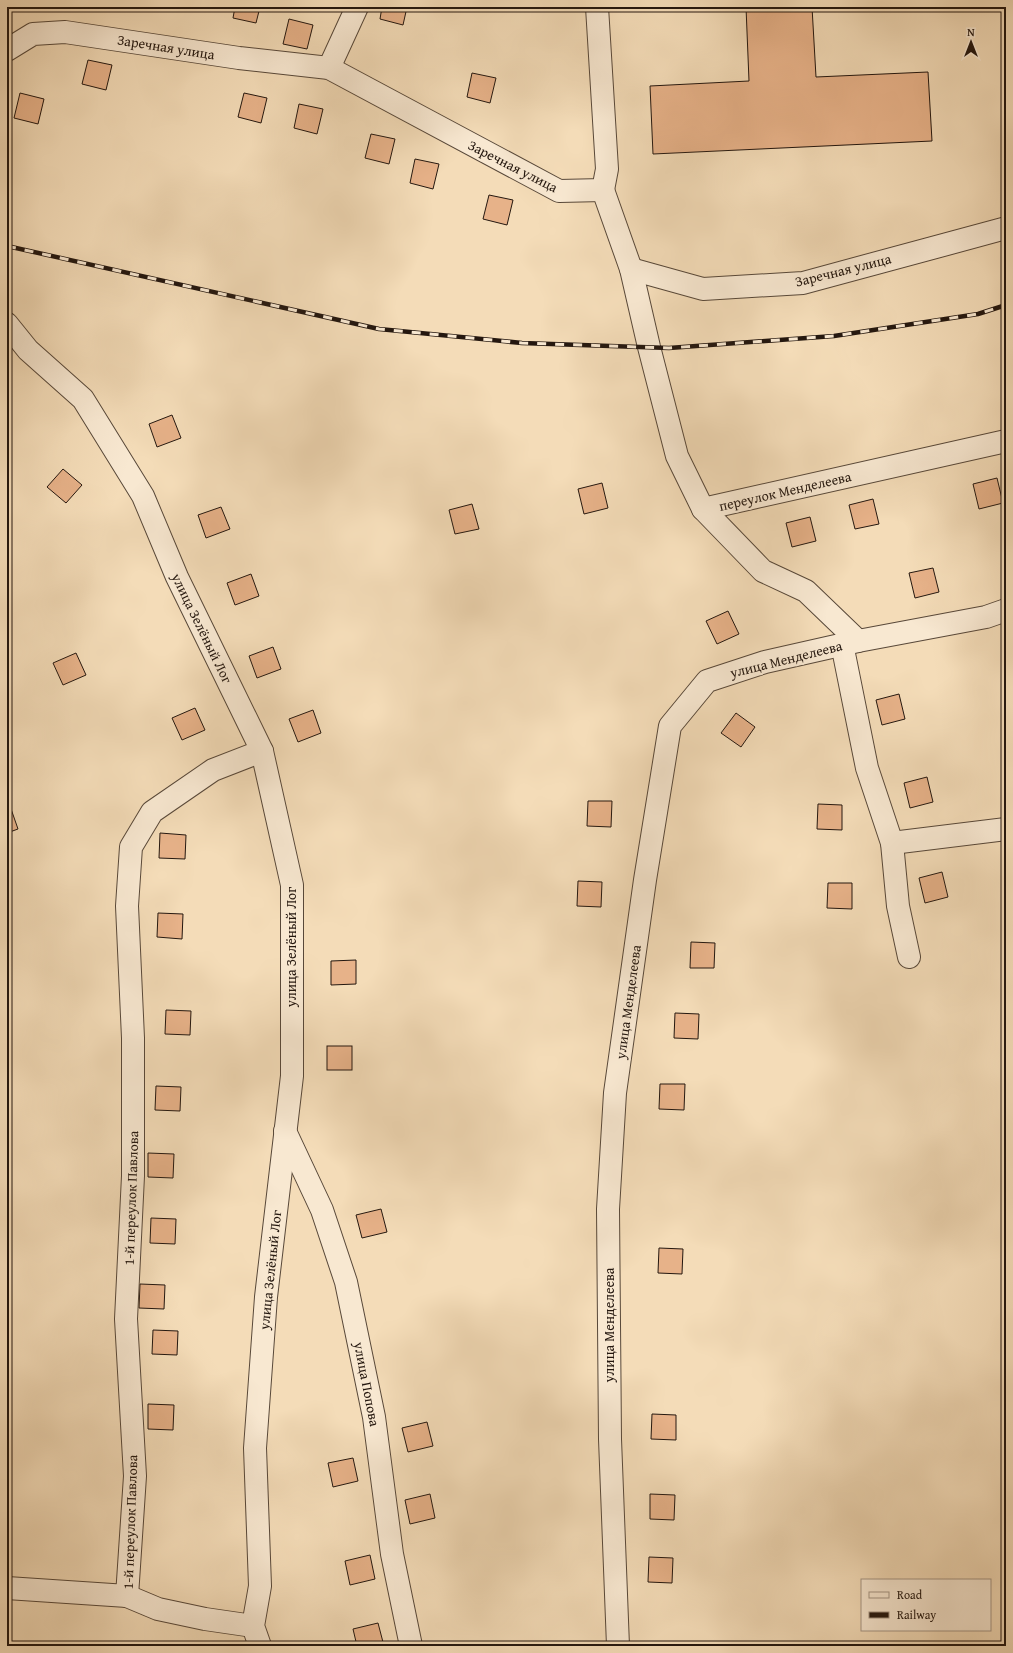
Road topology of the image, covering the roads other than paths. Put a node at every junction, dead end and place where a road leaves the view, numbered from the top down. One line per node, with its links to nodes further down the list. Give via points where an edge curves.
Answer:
1 (357, 7): 4 (street)
2 (597, 7): 5 (street, via 606,169)
3 (7, 50): 4 (street, Заречная улица, via 33,34 65,32 239,58)
4 (329, 68): 5 (street, Заречная улица, via 559,191)
5 (603, 190): 7 (street, переулок Менделеева)
6 (1006, 228): 7 (street, Заречная улица, via 803,283 703,289)
7 (631, 269): 10 (street, переулок Менделеева, via 677,456)
8 (7, 324): 13 (street, улица Зелёный Лог, via 28,350 83,399 143,496 177,577)
9 (1006, 441): 10 (street, переулок Менделеева)
10 (703, 509): 12 (street, via 763,571 806,591)
11 (1006, 610): 12 (street, улица Менделеева, via 986,617)
12 (850, 643): 15 (street, via 867,768); 22 (street, улица Менделеева, via 765,662 706,681 670,726 615,1093 609,1193 610,1439)
13 (262, 751): 17 (street, улица Зелёный Лог, via 292,885 292,1076); 19 (street, 1-й переулок Павлова, via 213,770 152,812 131,847 128,906 133,1038 133,1176 126,1318 135,1476)
14 (1006, 829): 15 (street)
15 (892, 843): 16 (street, via 898,906)
16 (909, 957)
17 (285, 1131): 20 (street, улица Зелёный Лог, via 266,1297 256,1440 260,1586); 21 (street, улица Попова, via 322,1210 346,1282 374,1417 392,1554)
18 (7, 1588): 19 (street, 1-й переулок Павлова)
19 (128, 1596): 20 (street, via 158,1609 205,1619)
20 (257, 1636)
21 (411, 1646)
22 (618, 1646)

